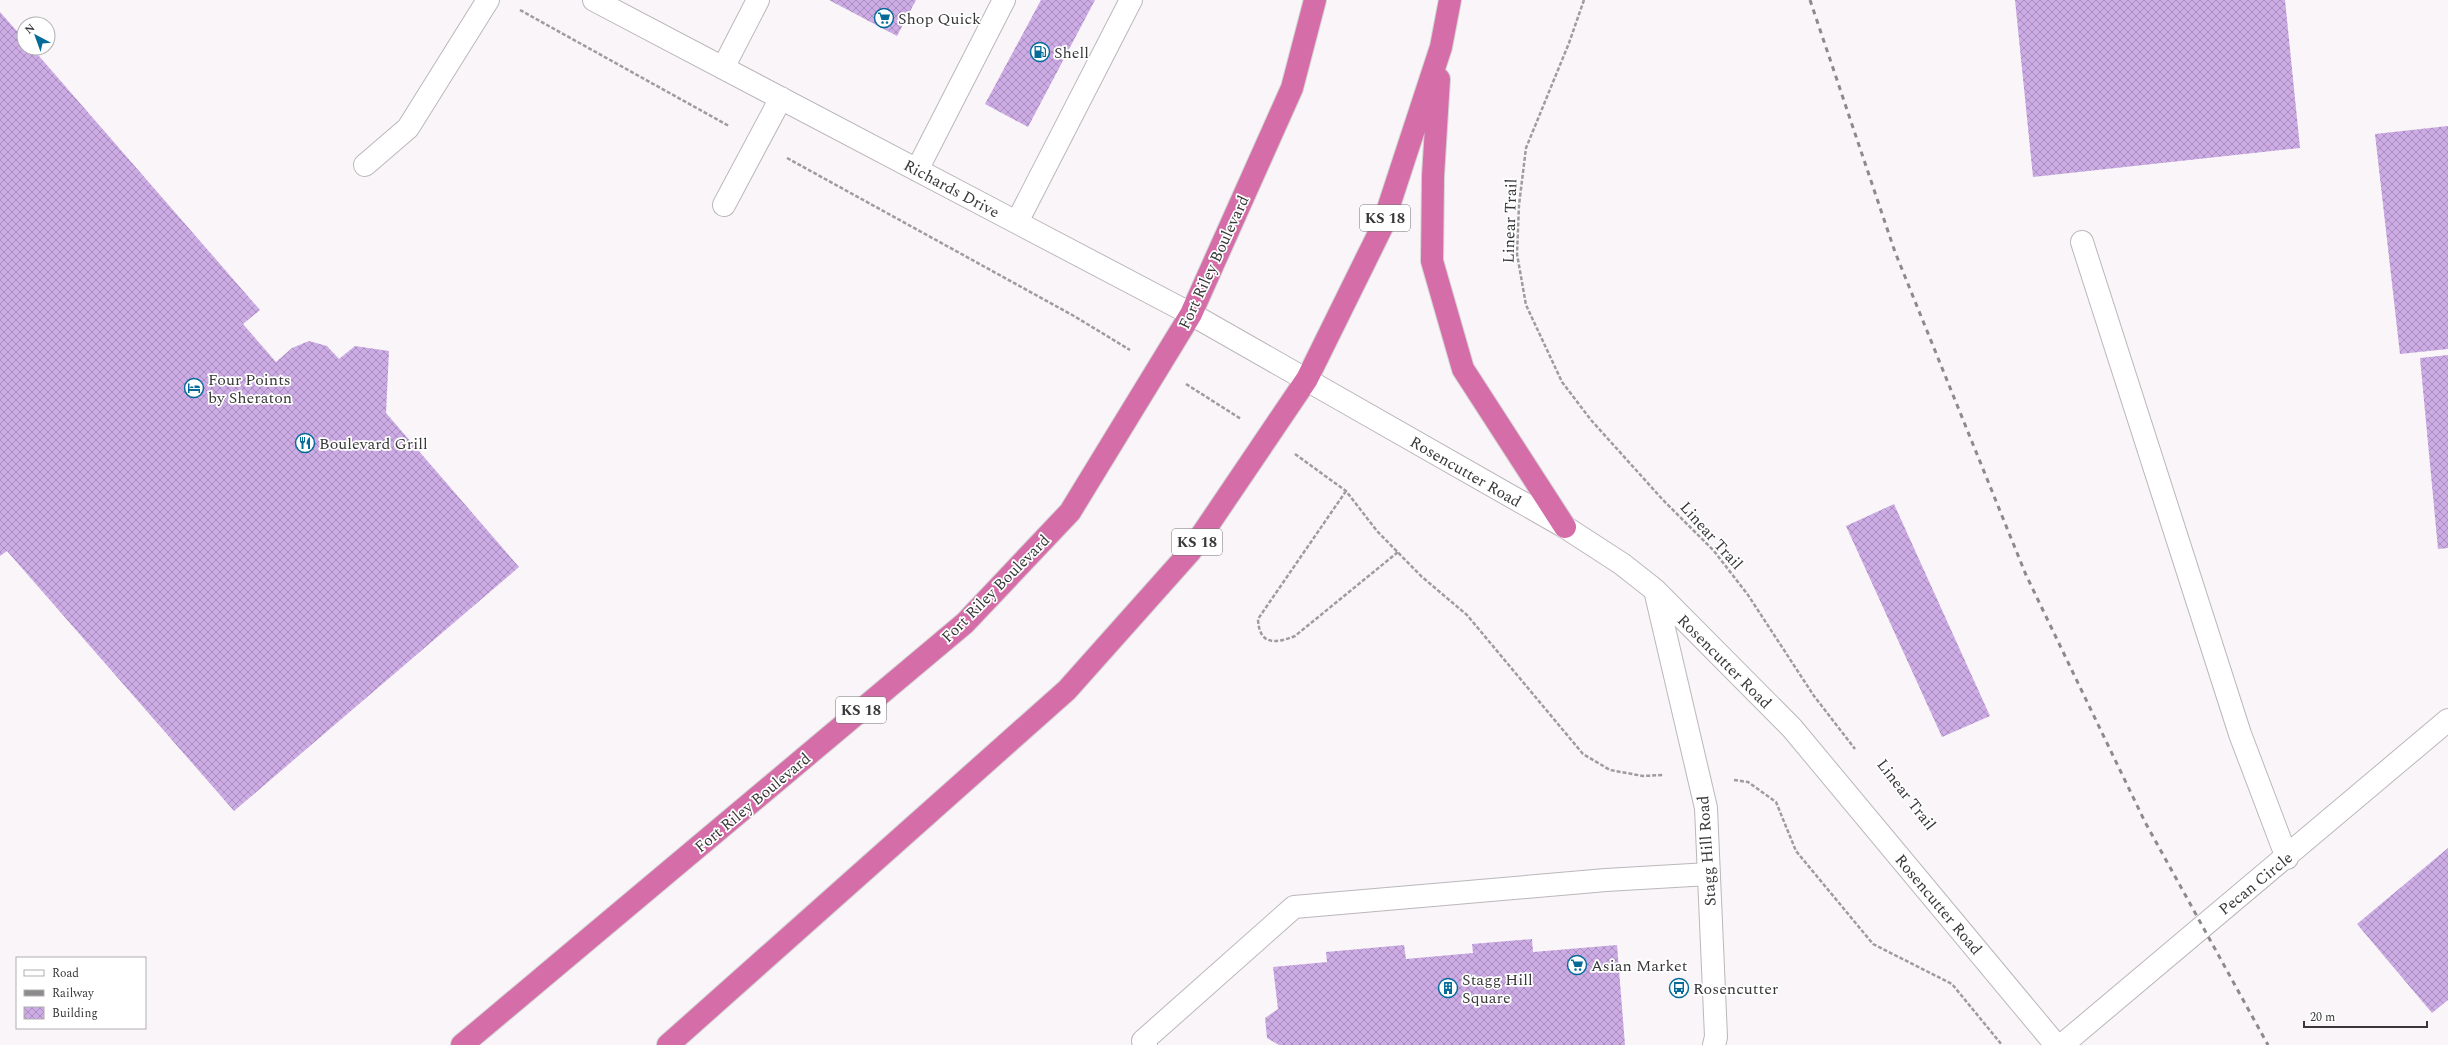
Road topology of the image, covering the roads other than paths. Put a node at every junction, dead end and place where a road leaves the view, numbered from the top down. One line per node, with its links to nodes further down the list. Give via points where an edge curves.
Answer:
1 (488, 0): 11 (street, via 408,128)
2 (758, 0): 9 (street)
3 (1004, 0): 12 (street)
4 (1131, 0): 14 (street)
5 (1315, 0): 16 (highway, Fort Riley Boulevard / KS 18, via 1292,88)
6 (1450, 0): 8 (highway, KS 18)
7 (604, 2): 9 (street, Richards Drive)
8 (1442, 47): 17 (highway, KS 18, via 1382,227); 18 (highway, via 1433,176 1432,261 1463,369)
9 (723, 68): 10 (street, Richards Drive)
10 (781, 98): 12 (street, Richards Drive); 13 (street)
11 (365, 165)
12 (917, 170): 14 (street, Richards Drive)
13 (724, 205)
14 (1017, 222): 16 (street, Richards Drive)
15 (2082, 242): 21 (street, via 2240,734)
16 (1191, 314): 17 (street, Richards Drive); 23 (highway, Fort Riley Boulevard / KS 18, via 1070,512 965,623)
17 (1307, 379): 18 (street, Rosencutter Road); 24 (highway, KS 18, via 1190,552 1067,690)
18 (1564, 527): 19 (street, Rosencutter Road, via 1622,564)
19 (1655, 590): 22 (street, Stagg Hill Road, via 1706,808); 27 (street, Rosencutter Road, via 1792,728)
20 (2448, 720): 21 (street, Pecan Circle)
21 (2287, 858): 28 (street, Pecan Circle)
22 (1709, 874): 25 (street, via 1606,880 1294,907 1143,1041); 26 (street, Stagg Hill Road, via 1716,1037)
23 (462, 1045)
24 (668, 1045)
25 (1146, 1045)
26 (1714, 1045)
27 (2056, 1045)
28 (2062, 1045)

